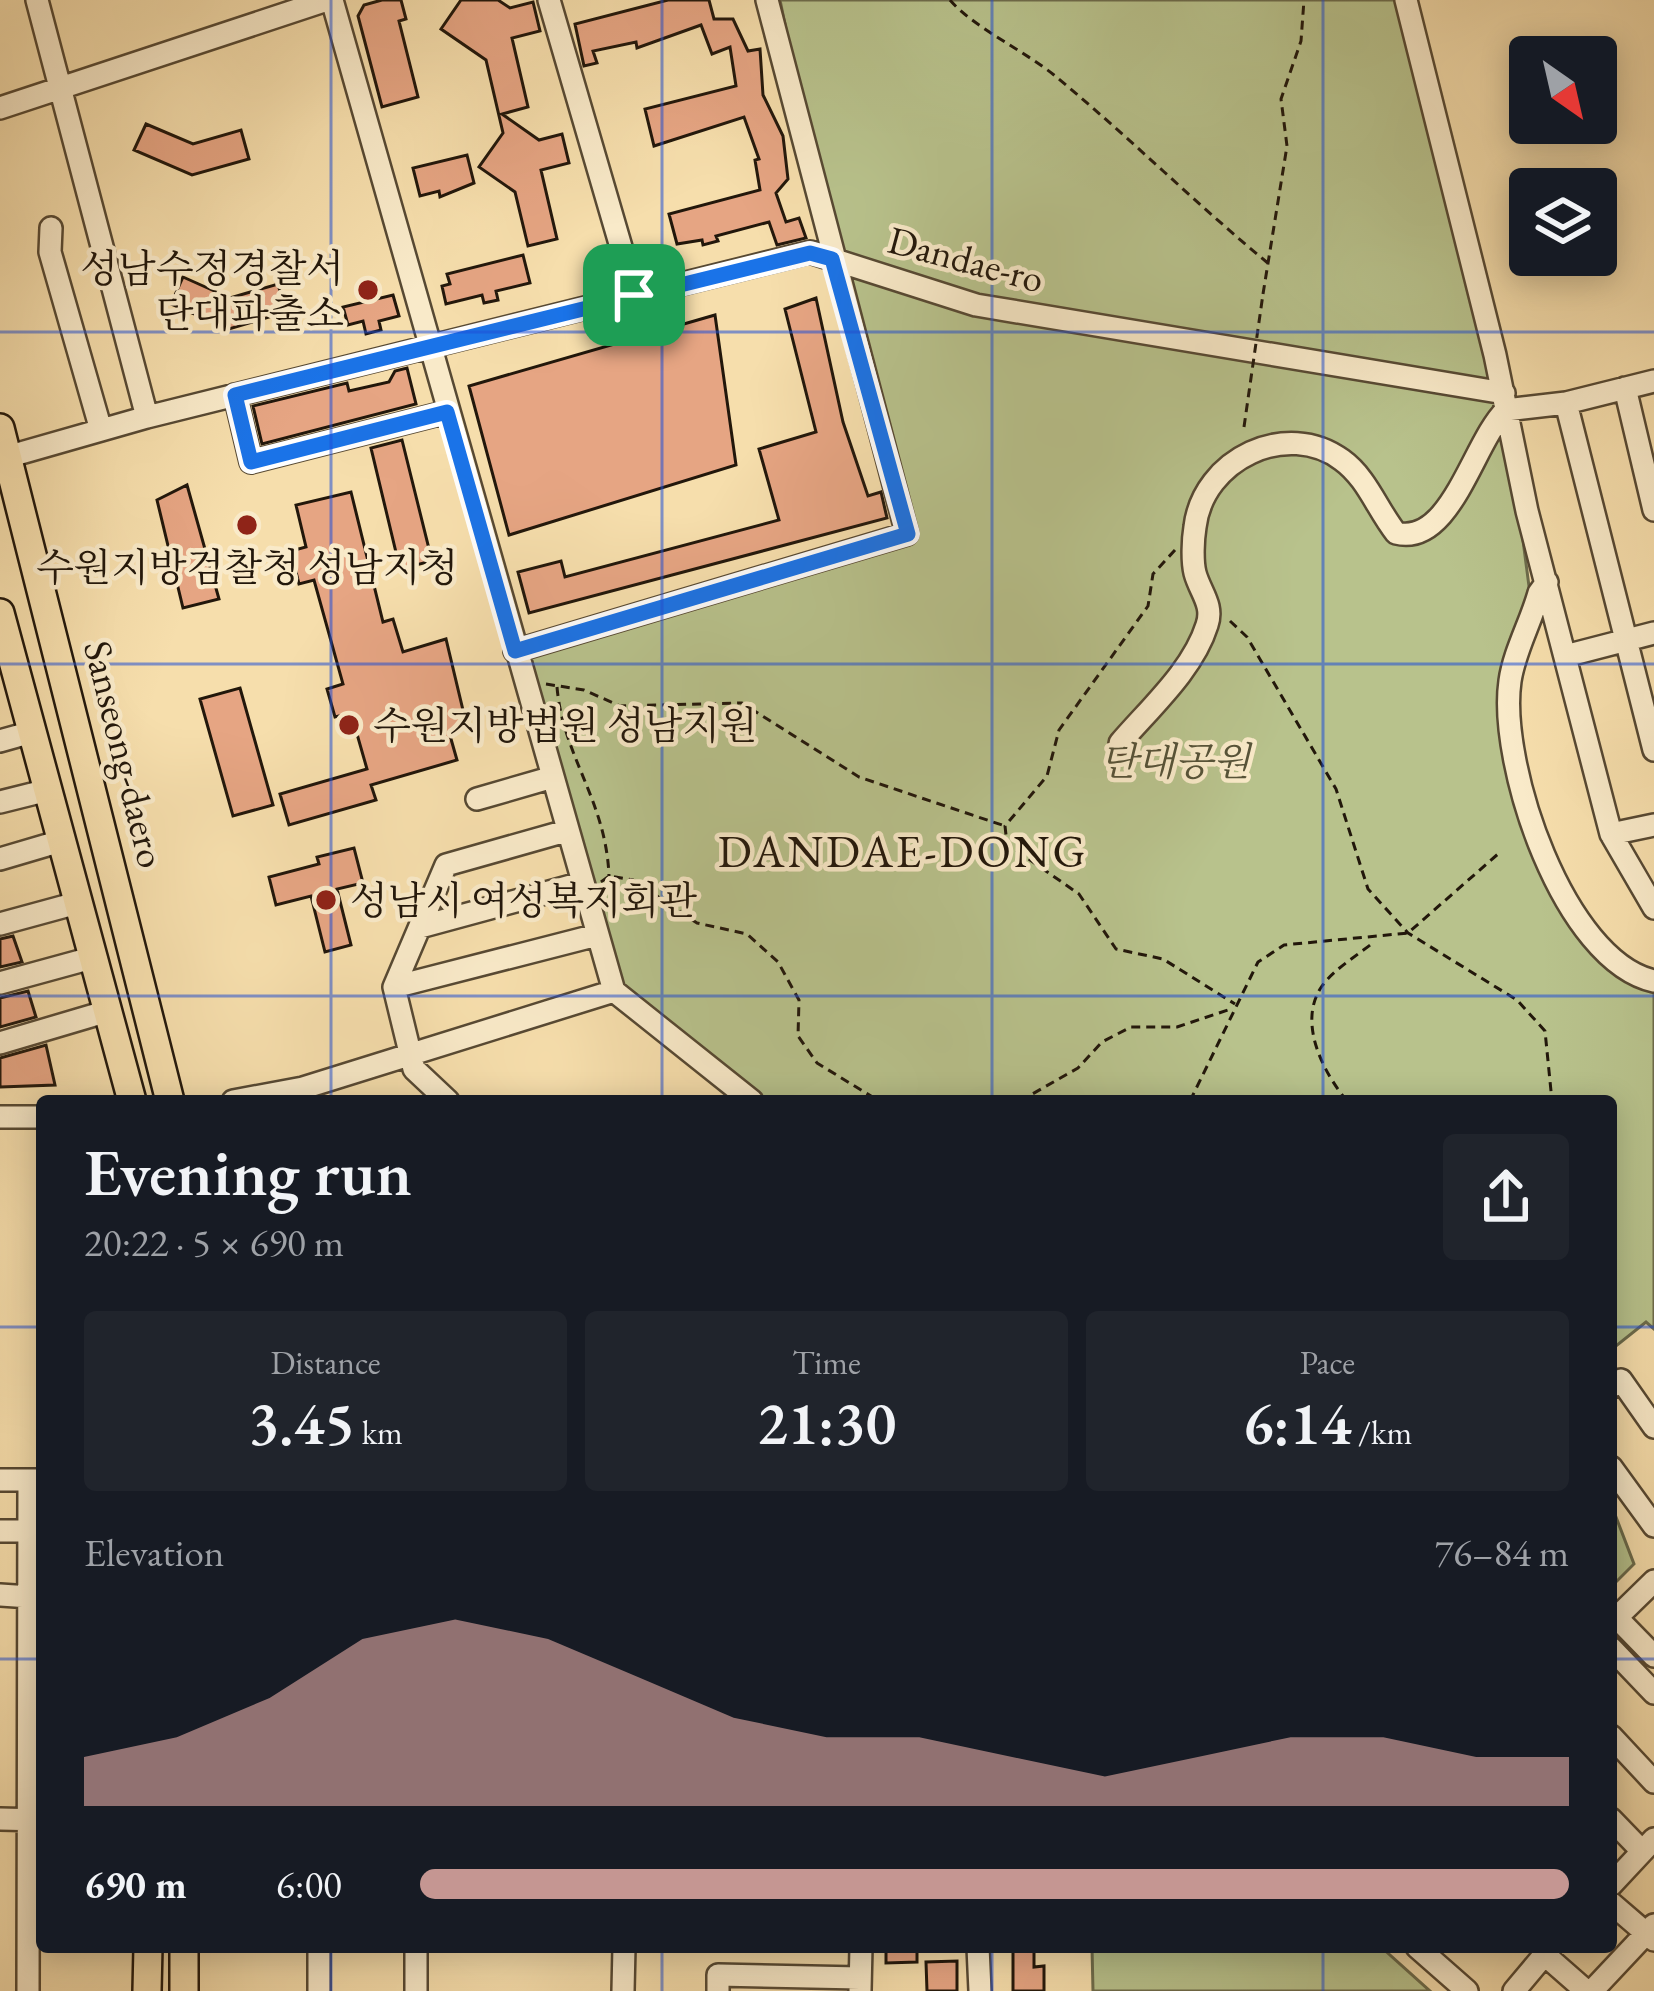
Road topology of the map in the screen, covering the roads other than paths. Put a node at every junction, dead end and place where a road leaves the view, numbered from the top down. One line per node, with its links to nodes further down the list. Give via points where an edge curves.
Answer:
1 (37, 0): 6 (street)
2 (330, 0): 6 (street); 11 (street)
3 (550, 0): 10 (street)
4 (767, 0): 9 (street)
5 (1406, 0): 15 (street)
6 (62, 89): 7 (street); 18 (street)
7 (0, 108)
8 (51, 228): 20 (street, via 50,252)
9 (832, 259): 10 (street, Dandae-ro, via 810,253); 15 (street, Dandae-ro, via 976,305); 28 (street, via 908,534)
10 (634, 295): 11 (street, Dandae-ro)
11 (429, 347): 14 (street, Dandae-ro); 17 (street)
12 (1654, 381): 13 (street, Dandae-ro)
13 (1625, 388): 16 (street, Dandae-ro); 22 (street)
14 (235, 395): 17 (street, via 251,462); 18 (street, Dandae-ro)
15 (1505, 402): 16 (street, Dandae-ro); 24 (street); 33 (street, via 1446,510 1413,537 1396,533 1340,458 1287,440 1258,446 1216,484 1195,524 1195,571 1210,616 1195,653)
16 (1567, 403): 27 (street)
17 (447, 412): 28 (street)
18 (148, 417): 20 (street, Dandae-ro)
19 (0, 428): 21 (main road, Sanseong-daero)
20 (101, 430): 21 (street, Dandae-ro)
21 (4, 458): 59 (main road, Sanseong-daero)
22 (1649, 472): 23 (street)
23 (1654, 510)
24 (1547, 581): 29 (street); 51 (street, via 1510,682 1519,791 1563,893 1615,964)
25 (1, 618): 30 (main road)
26 (1654, 633): 27 (street)
27 (1625, 639): 29 (street); 34 (street)
28 (515, 651): 35 (street)
29 (1569, 655): 41 (street)
30 (9, 681): 31 (main road)
31 (32, 732): 32 (street); 36 (main road)
32 (0, 741)
33 (1120, 743)
34 (1654, 750)
35 (553, 777): 37 (street); 40 (street)
36 (48, 790): 38 (street); 42 (main road)
37 (477, 800)
38 (0, 802)
39 (1654, 825): 41 (street)
40 (566, 831): 44 (street); 48 (street, via 446,865)
41 (1612, 834): 45 (street)
42 (61, 841): 43 (street); 46 (main road)
43 (0, 859)
44 (584, 889): 48 (street); 49 (street)
45 (1650, 896)
46 (77, 903): 47 (street); 50 (main road)
47 (0, 924)
48 (420, 927): 53 (street)
49 (597, 935): 53 (street); 54 (street)
50 (95, 957): 52 (street); 55 (main road)
51 (1654, 981)
52 (0, 983)
53 (394, 987): 57 (street)
54 (614, 991): 57 (street); 62 (street)
55 (108, 1011): 56 (street); 58 (main road)
56 (0, 1042)
57 (407, 1053): 60 (street); 61 (street)
58 (130, 1095)
59 (168, 1095)
60 (310, 1095)
61 (442, 1095)
62 (744, 1095)
63 (36, 1117): 64 (street)
64 (0, 1118)
65 (1621, 1391): 66 (street)
66 (1654, 1427)
67 (1617, 1475): 70 (street)
68 (0, 1480): 69 (street)
69 (36, 1480): 72 (street)
70 (1654, 1526)
71 (0, 1531): 72 (street)
72 (35, 1531): 75 (street)
73 (1654, 1581): 76 (street)
74 (0, 1595): 75 (street)
75 (30, 1598): 81 (street)
76 (1617, 1617)
77 (1617, 1623): 79 (street)
78 (1617, 1654): 80 (street)
79 (1654, 1656)
80 (1654, 1693)
81 (35, 1709): 85 (street)
82 (1617, 1742): 83 (street)
83 (1654, 1782)
84 (0, 1820): 85 (street)
85 (34, 1820): 101 (street)
86 (1617, 1823): 87 (street)
87 (1648, 1845): 88 (street)
88 (1617, 1879)
89 (1617, 1908): 90 (street)
90 (1651, 1933): 111 (street)
91 (148, 1953): 102 (main road)
92 (184, 1953): 103 (main road)
93 (319, 1953): 104 (street)
94 (416, 1953): 105 (street)
95 (624, 1953): 106 (street)
96 (861, 1953): 100 (street)
97 (978, 1953): 108 (street)
98 (1424, 1953): 109 (street)
99 (1544, 1955): 110 (street); 111 (street)
100 (860, 1984): 107 (street, via 718,1975)
101 (28, 1991)
102 (147, 1991)
103 (184, 1991)
104 (319, 1991)
105 (416, 1991)
106 (623, 1991)
107 (718, 1991)
108 (980, 1991)
109 (1467, 1991)
110 (1514, 1991)
111 (1589, 1991)

